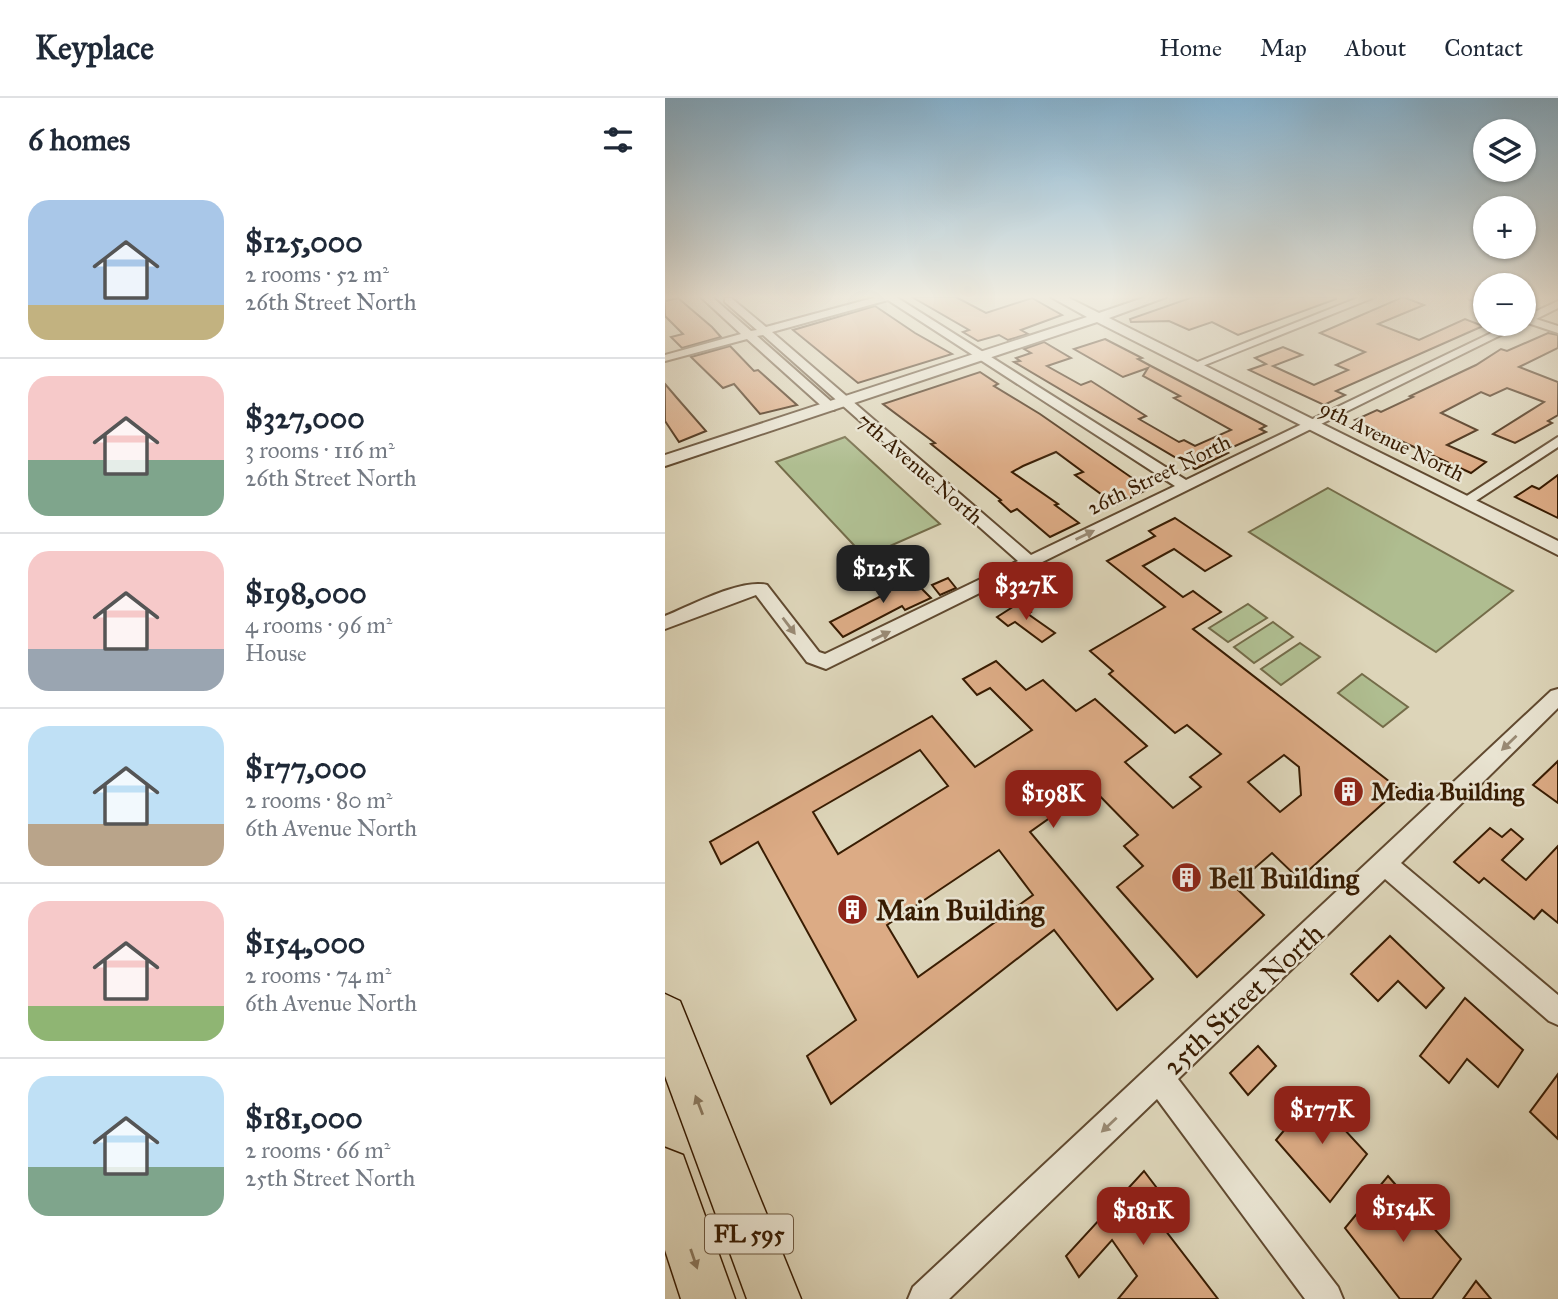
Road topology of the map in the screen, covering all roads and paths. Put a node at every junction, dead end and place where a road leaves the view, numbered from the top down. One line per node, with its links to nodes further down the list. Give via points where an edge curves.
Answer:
1 (683, 353): 10 (street)
2 (772, 353): 12 (street, 7th Avenue North)
3 (787, 353): 12 (street, 7th Avenue North)
4 (977, 353): 9 (street)
5 (991, 353): 9 (street)
6 (1171, 353): 11 (street, 9th Avenue North)
7 (1227, 353): 11 (street)
8 (1454, 353): 13 (street, 26th Street North)
9 (982, 356): 12 (street); 16 (street)
10 (665, 358)
11 (1196, 365): 13 (street, 9th Avenue North)
12 (840, 403): 15 (street); 19 (street, 7th Avenue North)
13 (1311, 425): 16 (street, 26th Street North); 17 (street, 9th Avenue North)
14 (1558, 441): 17 (street)
15 (665, 461)
16 (1185, 486): 19 (street, 26th Street North, one-way to 16)
17 (1466, 501): 18 (street, 9th Avenue North)
18 (1558, 549)
19 (1030, 563): 20 (street, 26th Street North, one-way to 19, via 750,589 761,589 819,662 826,662)
20 (665, 623)
21 (1553, 710): 22 (street, 25th Street North, one-way to 22)
22 (1385, 864): 23 (street); 25 (street, 25th Street North)
23 (1558, 1012)
24 (665, 1016): 28 (main road, FL 595, one-way to 24)
25 (1159, 1078): 29 (street, 25th Street North, one-way to 29); 30 (street)
26 (665, 1173): 27 (main road, FL 595, one-way to 27)
27 (708, 1299)
28 (774, 1299)
29 (925, 1299)
30 (1326, 1299)

